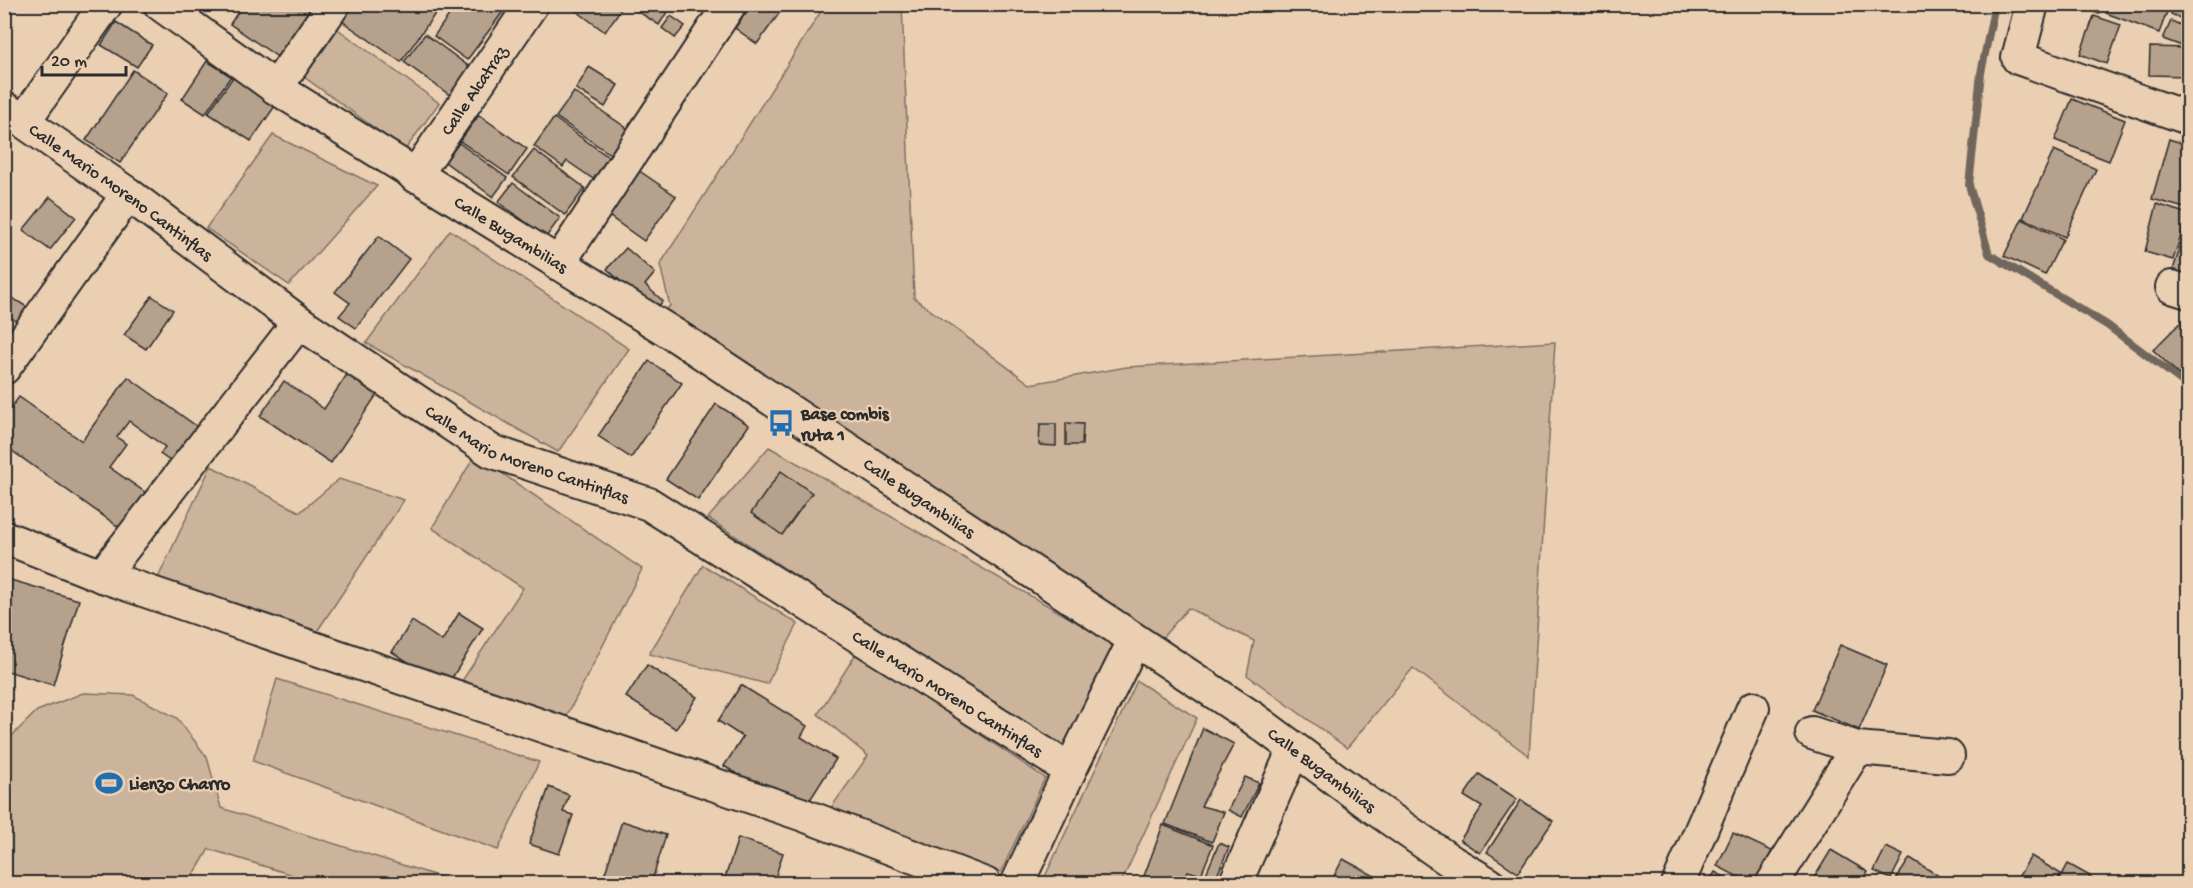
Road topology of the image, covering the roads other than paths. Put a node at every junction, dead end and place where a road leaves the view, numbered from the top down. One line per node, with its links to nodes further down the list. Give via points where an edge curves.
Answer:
1 (106, 4): 8 (street)
2 (160, 4): 7 (street, Calle Bugambilias)
3 (334, 4): 7 (street)
4 (532, 4): 10 (street, Calle Alcatraz)
5 (730, 4): 12 (street)
6 (2032, 4): 9 (street, via 2018,58)
7 (276, 88): 10 (street, Calle Bugambilias)
8 (14, 114): 11 (street, Calle Mario Moreno Cantinflas)
9 (2188, 118)
10 (415, 176): 12 (street, Calle Bugambilias)
11 (128, 194): 13 (street, Calle Mario Moreno Cantinflas); 14 (street)
12 (558, 264): 17 (street, Calle Bugambilias, via 678,337)
13 (299, 322): 16 (street); 23 (street, Calle Mario Moreno Cantinflas, via 491,451 649,504)
14 (6, 362)
15 (4, 537): 16 (street)
16 (102, 576): 25 (street, via 801,814)
17 (1134, 641): 21 (street, Calle Bugambilias); 23 (street)
18 (1753, 708): 29 (street)
19 (1812, 733): 20 (street)
20 (1857, 748): 22 (street); 30 (street)
21 (1294, 749): 24 (street, Calle Bugambilias); 27 (street)
22 (1948, 756)
23 (1070, 770): 26 (street)
24 (1445, 873): 28 (street, Calle Bugambilias)
25 (985, 884)
26 (1017, 884)
27 (1235, 884)
28 (1489, 884)
29 (1678, 884)
30 (1772, 884)

